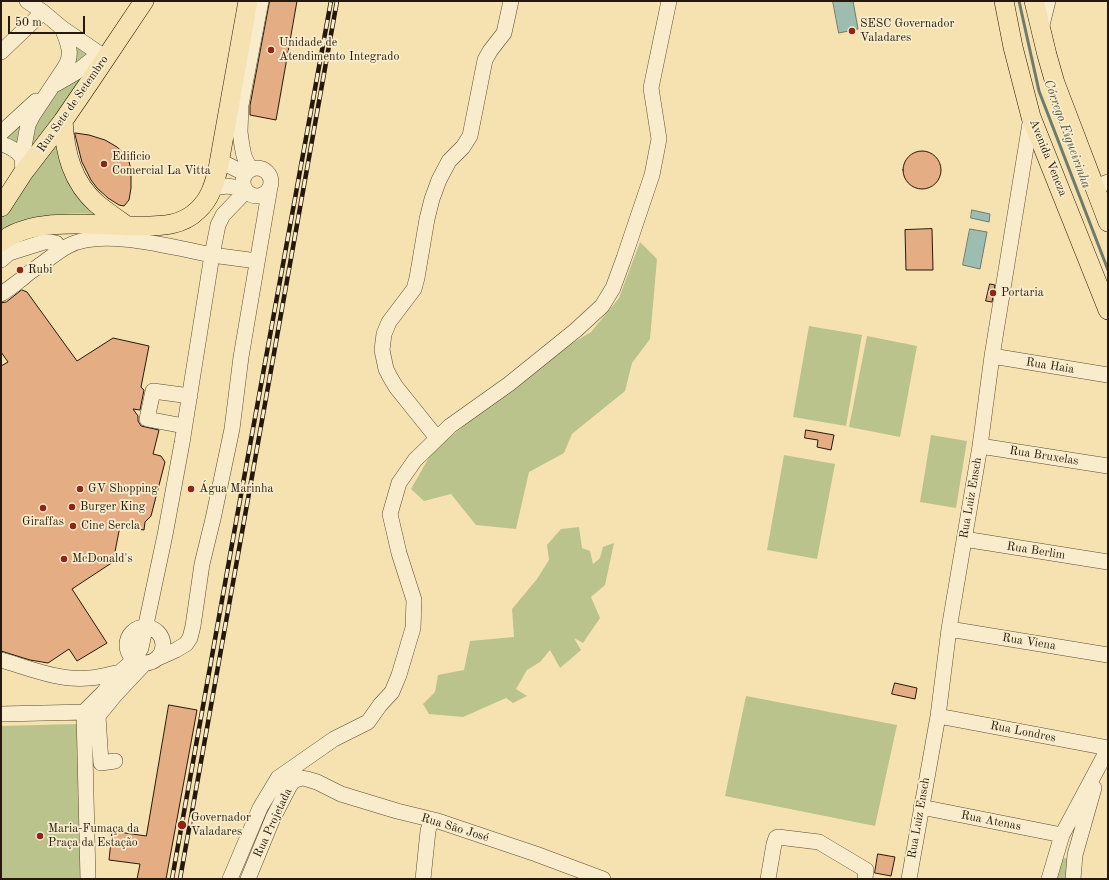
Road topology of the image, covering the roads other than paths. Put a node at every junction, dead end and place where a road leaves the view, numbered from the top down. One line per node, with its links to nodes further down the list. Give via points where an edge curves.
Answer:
1 (27, 1): 10 (street)
2 (144, 1): 14 (main road, Rua Sete de Setembro)
3 (248, 1): 20 (main road)
4 (261, 1): 22 (street, via 241,105 240,132)
5 (511, 1): 41 (street, via 504,33 485,60 470,136 449,161 432,199 414,289 389,322 384,334 382,350 390,377)
6 (668, 1): 41 (street, via 650,88 659,146 652,175 613,288 602,306 576,330)
7 (1004, 1): 16 (main road, Avenida Veneza)
8 (1034, 1): 12 (main road)
9 (1048, 1): 12 (street)
10 (43, 12): 11 (street); 13 (street)
11 (62, 28): 14 (street); 15 (street, via 69,48 69,58)
12 (1041, 30): 23 (main road, via 1055,83)
13 (1, 52)
14 (103, 56): 15 (street); 17 (main road, Rua Sete de Setembro)
15 (51, 87): 18 (street); 21 (street, via 30,120)
16 (1031, 117): 36 (main road, Avenida Veneza); 37 (street, Rua Luiz Ensch)
17 (63, 121): 21 (main road, Rua Sete de Setembro); 29 (main road, via 68,159 83,190)
18 (1, 133)
19 (1, 144): 21 (street, via 17,151)
20 (220, 161): 22 (street, via 238,170); 25 (main road)
21 (22, 165): 27 (main road, Rua Sete de Setembro)
22 (249, 170): 24 (street, via 257,167 265,170 270,178); 26 (street, via 243,178)
23 (1102, 185): 28 (main road)
24 (270, 187): 26 (street, via 259,196); 34 (street)
25 (213, 188): 26 (street, via 227,186); 29 (main road, via 210,196 198,210 181,222 167,226)
26 (246, 190): 32 (street, via 223,215 218,225)
27 (1, 207)
28 (1108, 222)
29 (127, 226): 30 (main road, via 40,226 18,231)
30 (1, 242)
31 (61, 250): 32 (street, via 81,240 110,237); 33 (street, via 56,243 44,242 9,253); 35 (street)
32 (212, 255): 34 (street); 39 (street)
33 (1, 260)
34 (257, 262): 50 (street, via 232,429 202,564 192,632 183,646)
35 (1, 294)
36 (1108, 310)
37 (992, 356): 38 (street, Rua Haia); 42 (street, Rua Luiz Ensch)
38 (1108, 375)
39 (190, 396): 40 (street); 40 (street, via 152,390 147,419)
40 (184, 426): 46 (street)
41 (437, 438): 65 (street, via 415,460 399,483 390,514 414,600 413,628 392,692 368,722 334,739 278,778 260,808)
42 (980, 446): 43 (street, Rua Bruxelas); 44 (street, Rua Luiz Ensch)
43 (1108, 466)
44 (964, 539): 45 (street, Rua Berlim); 47 (street, Rua Luiz Ensch)
45 (1108, 562)
46 (146, 627): 50 (street, via 157,632 163,643 160,655); 50 (street, via 136,629 127,641 128,652)
47 (949, 629): 48 (street, Rua Viena); 54 (street, Rua Luiz Ensch)
48 (1108, 655)
49 (1, 660): 51 (street, via 70,678 89,678)
50 (145, 661): 51 (street); 53 (street)
51 (120, 672): 53 (street, via 103,693)
52 (1, 714): 53 (street)
53 (91, 714): 56 (street, via 101,763); 64 (street)
54 (938, 716): 55 (street, Rua Londres); 58 (street, Rua Luiz Ensch)
55 (1106, 751): 60 (street); 62 (street)
56 (115, 761)
57 (307, 779): 59 (street, Rua São José, via 341,794); 66 (street, Rua Projetada, via 297,779 289,787)
58 (921, 808): 60 (street, Rua Atenas); 70 (street, Rua Luiz Ensch)
59 (431, 820): 67 (street); 68 (street, Rua São José)
60 (1062, 836): 61 (street)
61 (1057, 850): 62 (street); 71 (street)
62 (1075, 855): 72 (street)
63 (865, 878): 69 (street, via 866,870 819,842 778,836 774,844)
64 (88, 879)
65 (230, 879)
66 (248, 879)
67 (424, 879)
68 (603, 879)
69 (768, 879)
70 (909, 879)
71 (1049, 879)
72 (1073, 879)

